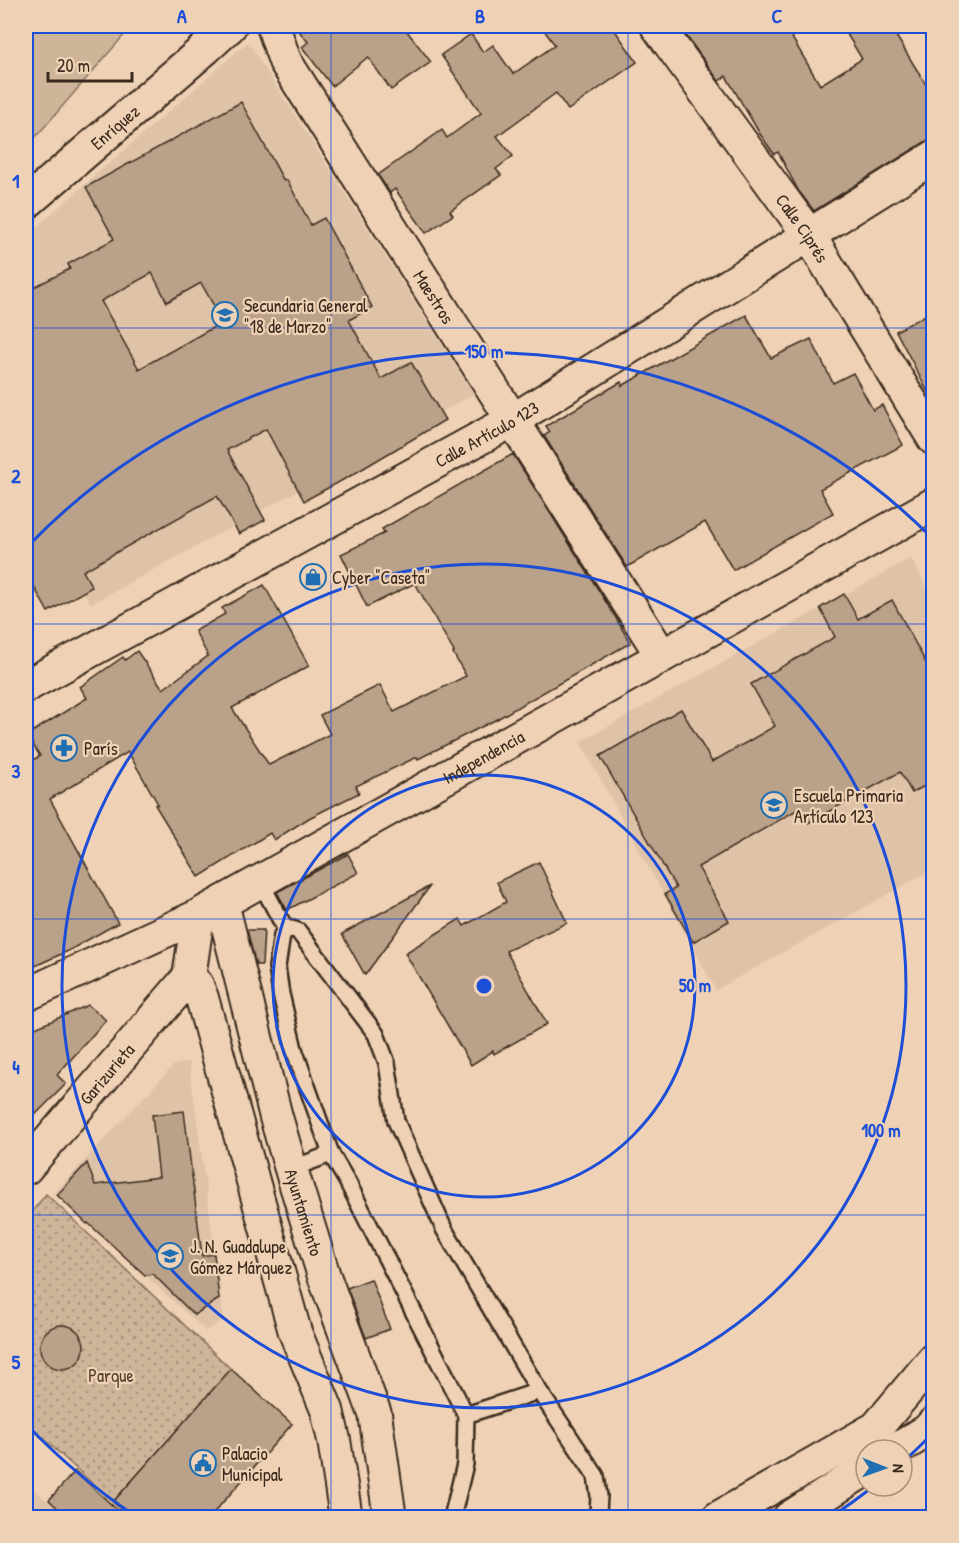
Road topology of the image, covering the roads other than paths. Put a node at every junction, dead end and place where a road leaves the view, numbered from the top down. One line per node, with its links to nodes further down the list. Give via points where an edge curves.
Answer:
1 (230, 26): 5 (street, Enríquez)
2 (273, 26): 7 (street, Maestros, via 285,61)
3 (657, 26): 6 (street, Calle Ciprés)
4 (933, 157): 6 (street, Calle Artículo 123)
5 (26, 203)
6 (809, 235): 7 (street, Calle Artículo 123); 8 (street, Calle Ciprés)
7 (513, 420): 10 (street, Maestros); 11 (street, Calle Artículo 123)
8 (933, 439)
9 (933, 504): 10 (street, Independencia)
10 (662, 656): 12 (street, Independencia)
11 (26, 686)
12 (260, 882): 13 (street, Independencia); 14 (lane)
13 (210, 909): 15 (street); 16 (street, Independencia); 19 (street, Ayuntamiento)
14 (286, 930): 17 (lane, via 277,967 281,994 294,1049); 21 (lane, via 298,931 376,1034 387,1063 396,1121 444,1229)
15 (189, 977): 18 (street, Garizurieta); 27 (street, via 202,998 295,1332 327,1410)
16 (26, 995)
17 (331, 1154): 19 (lane); 22 (lane)
18 (26, 1168)
19 (291, 1169): 28 (street, Ayuntamiento, via 324,1276 375,1414)
20 (933, 1359): 26 (street, via 876,1428)
21 (539, 1391): 22 (lane); 30 (lane, via 596,1476 598,1512)
22 (466, 1415): 29 (lane, via 465,1464)
23 (933, 1423): 24 (street)
24 (914, 1439)
25 (854, 1477): 32 (street)
26 (754, 1509): 31 (street)
27 (346, 1518)
28 (390, 1518)
29 (452, 1518)
30 (593, 1518)
31 (718, 1518)
32 (789, 1518)

